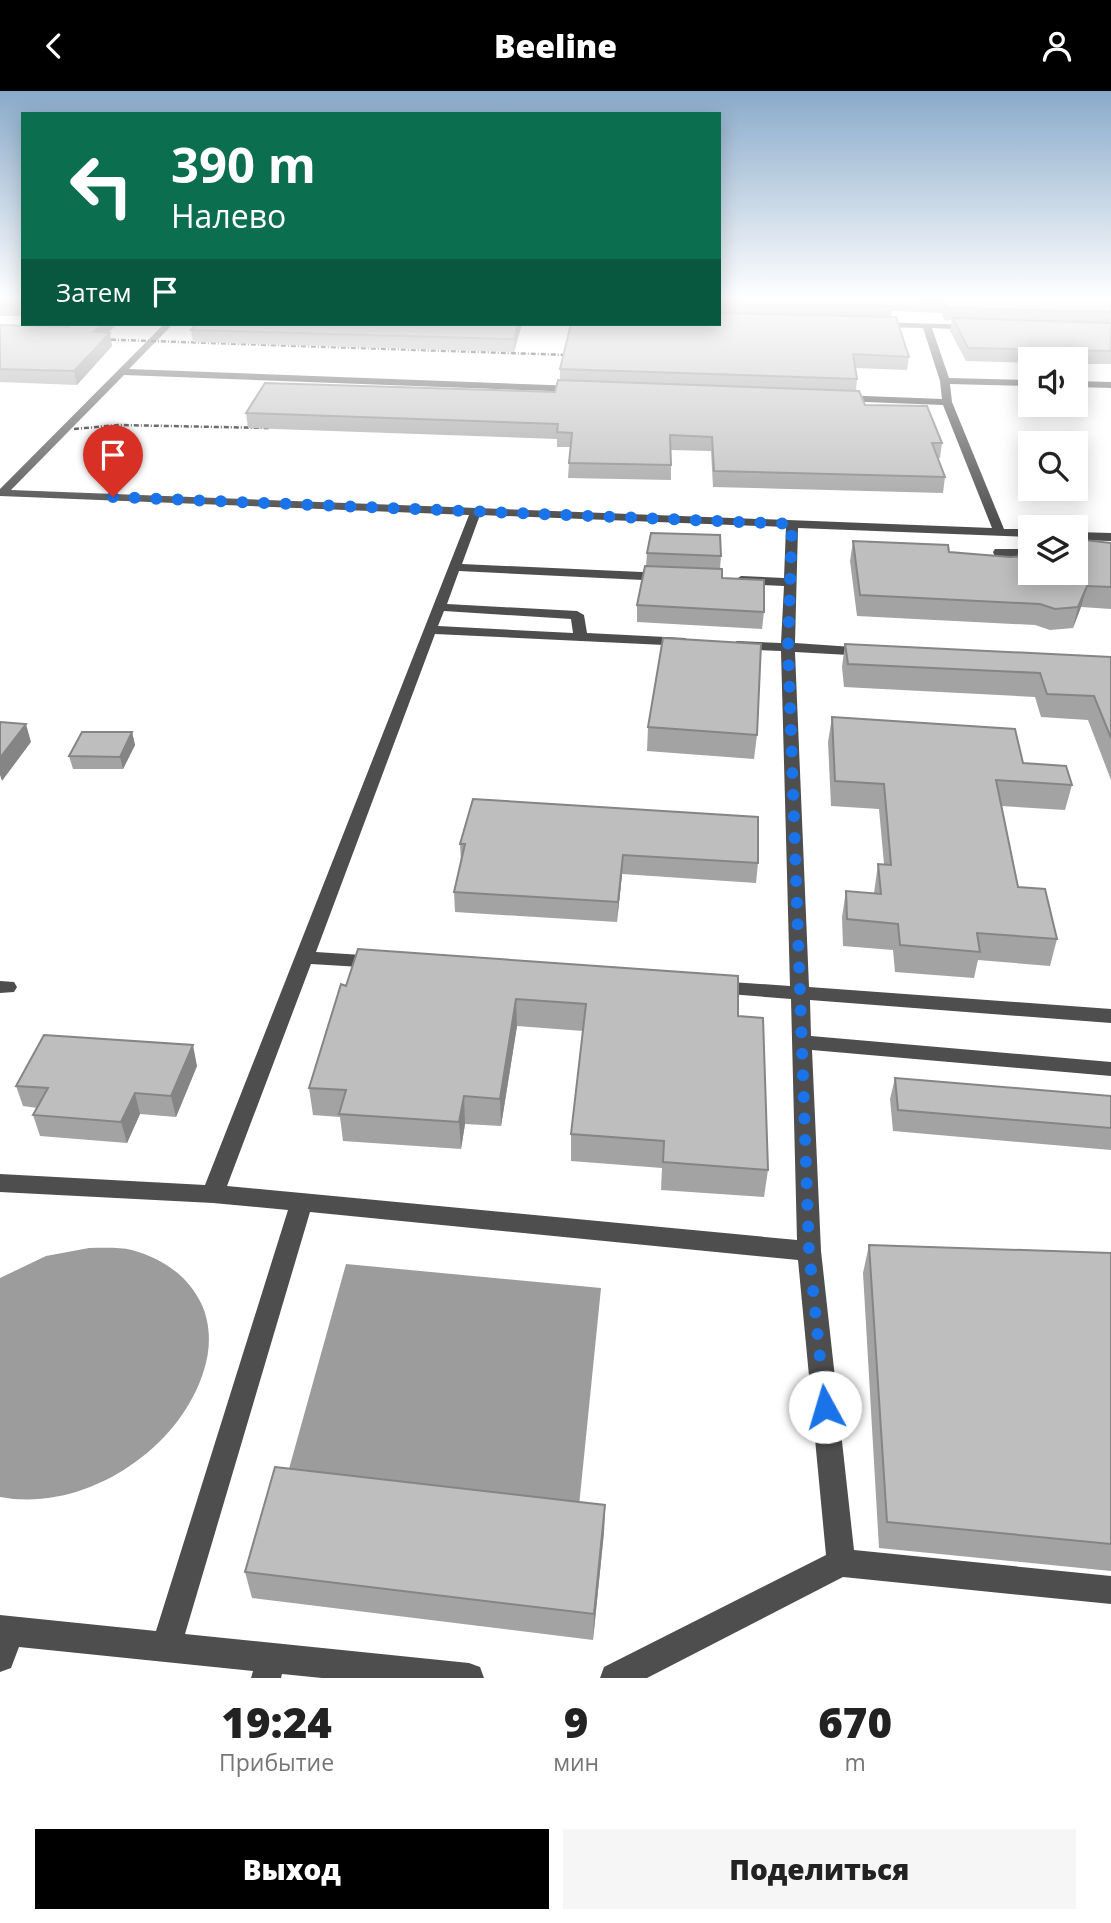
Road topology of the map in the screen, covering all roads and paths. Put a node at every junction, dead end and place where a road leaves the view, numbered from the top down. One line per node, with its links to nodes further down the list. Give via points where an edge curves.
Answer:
1 (121, 373): 11 (lane)
2 (151, 373): 8 (lane)
3 (943, 373): 4 (lane)
4 (946, 381): 5 (lane); 10 (lane)
5 (1018, 383)
6 (1088, 384): 7 (lane)
7 (1111, 385)
8 (583, 389)
9 (835, 398): 10 (lane)
10 (947, 402): 14 (lane)
11 (1, 493): 12 (lane)
12 (476, 511): 13 (lane); 19 (lane)
13 (792, 524): 14 (lane); 23 (lane)
14 (999, 532): 15 (lane)
15 (1018, 533)
16 (1088, 536): 17 (lane)
17 (1111, 537)
18 (1018, 553): 20 (lane, via 999,552)
19 (454, 567): 21 (lane); 24 (lane)
20 (1007, 572)
21 (683, 577)
22 (723, 579): 23 (lane)
23 (790, 582): 27 (lane)
24 (439, 607): 25 (lane); 26 (lane, via 577,615)
25 (430, 629): 26 (lane); 29 (lane)
26 (581, 637): 27 (lane)
27 (788, 647): 28 (lane); 32 (lane)
28 (883, 653)
29 (304, 957): 30 (lane); 37 (lane)
30 (401, 964)
31 (690, 985): 32 (lane)
32 (800, 993): 33 (lane); 34 (lane)
33 (1111, 1016)
34 (802, 1042): 35 (lane); 39 (lane)
35 (1111, 1069)
36 (0, 1183): 37 (lane)
37 (213, 1193): 38 (lane)
38 (302, 1202): 39 (lane); 43 (lane)
39 (809, 1251): 40 (lane)
40 (841, 1563): 41 (lane); 46 (lane)
41 (1111, 1590)
42 (4, 1639): 43 (lane)
43 (166, 1647): 44 (lane)
44 (269, 1668): 45 (lane)
45 (469, 1678)
46 (615, 1678)

